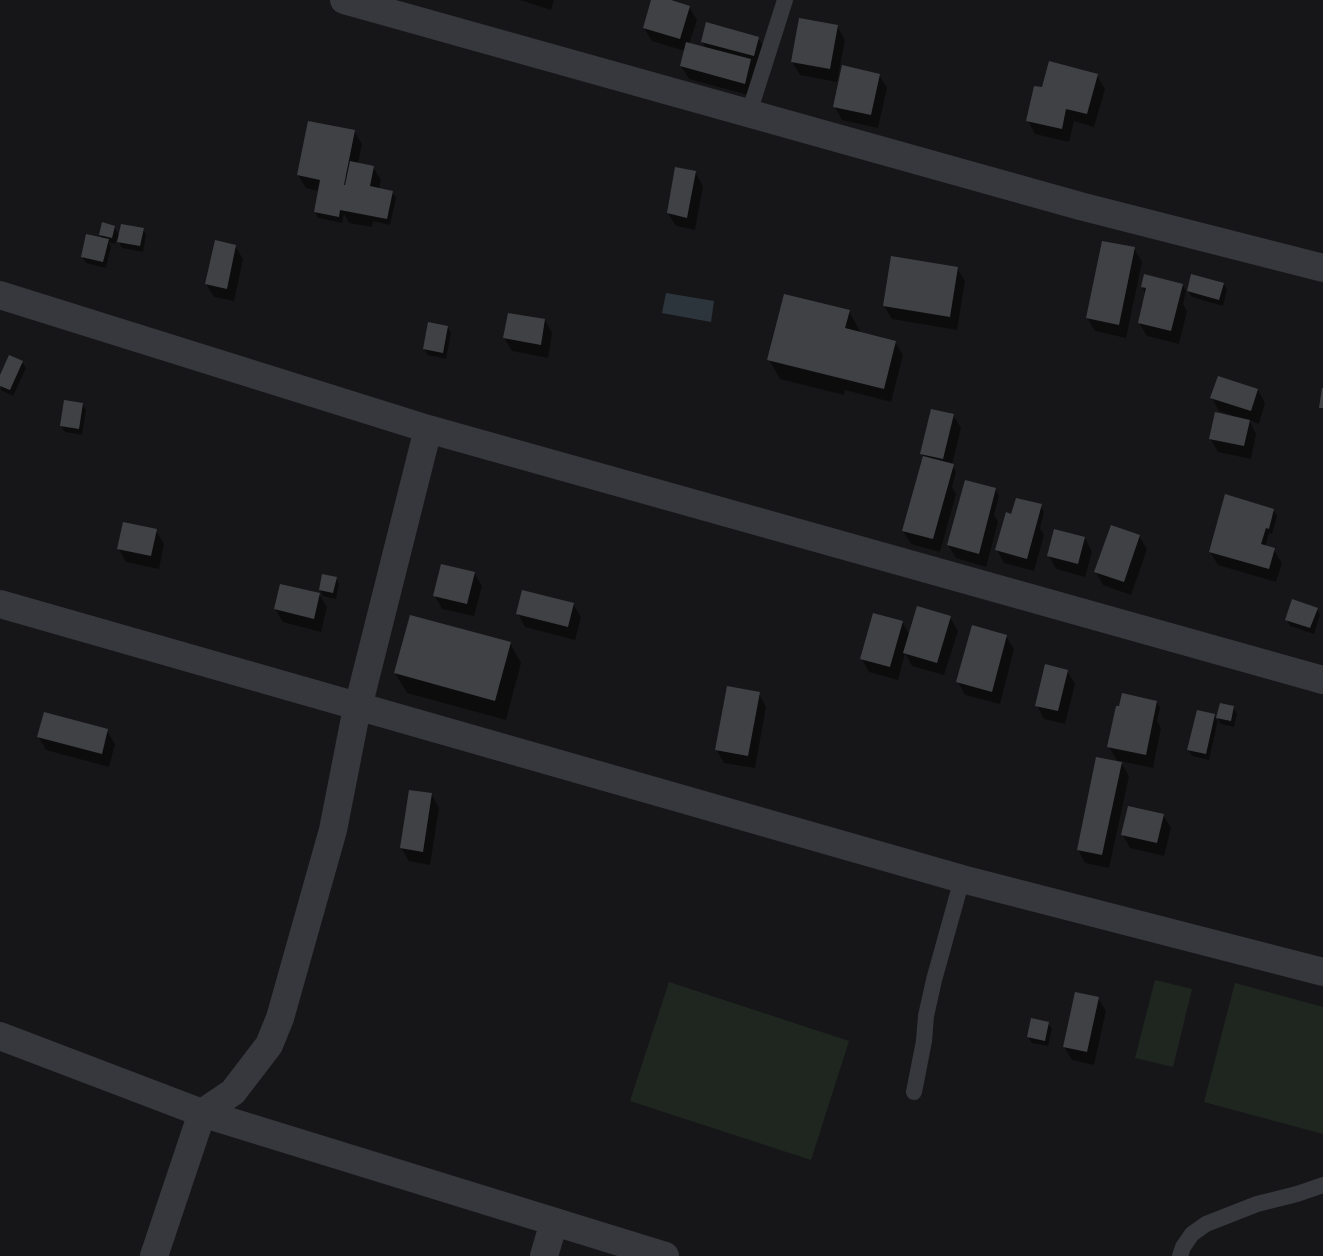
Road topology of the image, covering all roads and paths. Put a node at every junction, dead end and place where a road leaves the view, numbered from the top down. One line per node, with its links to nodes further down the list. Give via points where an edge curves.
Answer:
1 (344, 0): 3 (street)
2 (785, 0): 3 (lane)
3 (749, 114): 4 (street, via 1080,206)
4 (1323, 268)
5 (0, 295): 6 (street)
6 (428, 429): 8 (street); 9 (street)
7 (0, 604): 9 (street)
8 (1323, 680)
9 (358, 706): 10 (street); 14 (street, via 333,830 280,1018 269,1045 233,1092)
10 (962, 879): 11 (street); 13 (lane, via 932,989)
11 (1323, 972)
12 (0, 1036): 14 (street)
13 (914, 1092)
14 (202, 1113): 16 (street); 17 (street)
15 (1323, 1185): 20 (lane, via 1257,1204 1206,1224 1192,1234)
16 (554, 1222): 18 (street); 19 (street)
17 (154, 1256)
18 (544, 1256)
19 (665, 1256)
20 (1180, 1256)

